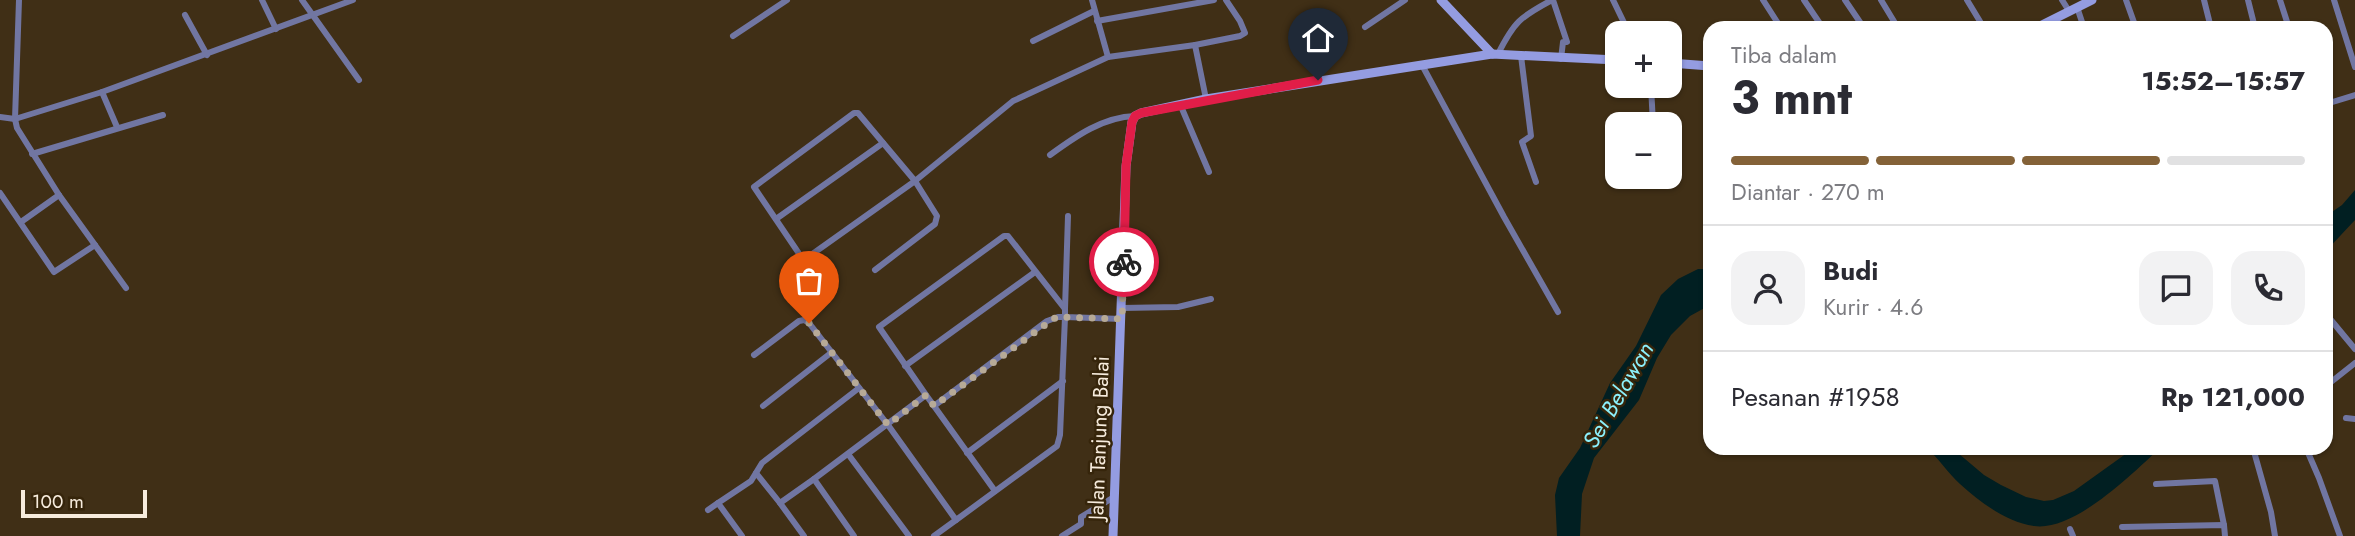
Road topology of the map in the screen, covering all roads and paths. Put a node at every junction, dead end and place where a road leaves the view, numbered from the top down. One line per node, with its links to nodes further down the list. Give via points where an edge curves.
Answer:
1 (19, 0): 66 (street)
2 (262, 0): 43 (street)
3 (302, 0): 28 (street)
4 (353, 0): 28 (street)
5 (787, 0): 44 (street)
6 (1093, 0): 26 (street)
7 (1214, 0): 29 (street)
8 (1226, 0): 46 (street, via 1245,33)
9 (1405, 0): 42 (street)
10 (1552, 0): 47 (street, via 1516,23); 51 (street, via 1567,42 1563,42)
11 (1613, 0): 30 (street)
12 (1763, 0): 31 (street)
13 (1804, 0): 32 (street)
14 (1845, 0): 33 (street)
15 (1881, 0): 34 (street)
16 (1967, 0): 35 (street)
17 (2062, 0): 25 (street)
18 (2092, 0): 25 (street)
19 (2126, 0): 38 (street)
20 (2204, 0): 39 (street)
21 (2248, 0): 40 (street)
22 (2280, 0): 41 (street)
23 (2334, 0): 56 (street)
24 (1445, 1): 47 (street)
25 (2073, 9): 36 (street); 37 (street)
26 (1094, 11): 29 (street); 45 (street)
27 (185, 15): 48 (street)
28 (312, 15): 43 (street); 57 (street)
29 (1097, 21): 50 (street)
30 (1623, 21)
31 (1776, 21)
32 (1818, 21)
33 (1859, 21)
34 (1894, 21)
35 (1979, 21)
36 (2049, 21)
37 (2080, 21)
38 (2134, 21)
39 (2209, 21)
40 (2253, 21)
41 (2287, 21)
42 (1365, 27)
43 (276, 29): 48 (street)
44 (733, 36)
45 (1033, 41)
46 (1195, 45): 50 (street); 60 (street)
47 (1495, 54): 49 (street); 54 (street)
48 (206, 55): 58 (street)
49 (1521, 56): 51 (street); 73 (street, via 1531,136 1522,142)
50 (1108, 57): 72 (street, via 1013,101)
51 (1561, 59): 52 (street)
52 (1605, 60)
53 (1682, 64): 55 (street)
54 (1422, 65): 60 (street); 84 (street)
55 (1703, 65)
56 (2355, 67)
57 (359, 79)
58 (102, 92): 66 (street); 67 (street)
59 (2355, 95): 61 (street)
60 (1206, 99): 62 (street)
61 (2333, 102)
62 (1180, 104): 64 (street); 71 (street)
63 (163, 115): 67 (street)
64 (1135, 116): 70 (street, via 1119,117 1087,130); 86 (street, Jalan Tanjung Balai, via 1126,166)
65 (0, 117): 66 (street)
66 (15, 119): 69 (street)
67 (117, 127): 69 (street)
68 (883, 143): 72 (street); 77 (street); 77 (street, via 859,113 852,114 754,185)
69 (32, 154): 75 (street)
70 (1050, 155)
71 (1209, 172)
72 (915, 181): 77 (street, via 805,258); 80 (street, via 937,220)
73 (1536, 182)
74 (0, 194): 78 (street)
75 (60, 195): 78 (street); 79 (street)
76 (1068, 216): 85 (street)
77 (776, 219)
78 (21, 222): 79 (street, via 54,272)
79 (95, 244): 82 (street)
80 (875, 270)
81 (1035, 272): 85 (street); 92 (street); 92 (street, via 1008,236 1003,236 879,327)
82 (125, 288)
83 (1210, 299): 86 (street)
84 (1558, 312)
85 (1065, 313): 86 (street); 94 (street); 98 (street, via 1047,321)
86 (1122, 314): 110 (street, Jalan Tanjung Balai)
87 (2333, 322): 88 (street)
88 (2355, 349)
89 (832, 352): 90 (street, via 804,320); 95 (street); 97 (street)
90 (754, 355)
91 (2355, 363): 93 (street)
92 (905, 366): 96 (street)
93 (2333, 380)
94 (1063, 381): 102 (street); 109 (street, via 1057,446)
95 (859, 388): 101 (street); 106 (street, via 762,463)
96 (926, 395): 98 (street); 101 (street)
97 (763, 406)
98 (934, 406): 102 (street)
99 (2346, 418): 100 (street)
100 (2355, 419)
101 (888, 425): 103 (street); 114 (street)
102 (967, 453): 109 (street)
103 (848, 454): 107 (street); 120 (street)
104 (2255, 455): 125 (street)
105 (2309, 455): 126 (street)
106 (756, 473): 111 (street); 112 (street)
107 (814, 479): 112 (street); 119 (street)
108 (2156, 484): 115 (street, via 2215,481)
109 (995, 491): 114 (street)
110 (1114, 497): 122 (street, via 1081,517 1081,524); 123 (street, Jalan Tanjung Balai)
111 (718, 503): 113 (street); 117 (street)
112 (780, 503): 118 (street)
113 (708, 510)
114 (956, 520): 121 (street)
115 (2224, 525): 116 (street); 124 (street)
116 (2122, 527)
117 (742, 536)
118 (804, 536)
119 (854, 536)
120 (909, 536)
121 (934, 536)
122 (1062, 536)
123 (1113, 536)
124 (2225, 536)
125 (2275, 536)
126 (2340, 536)

